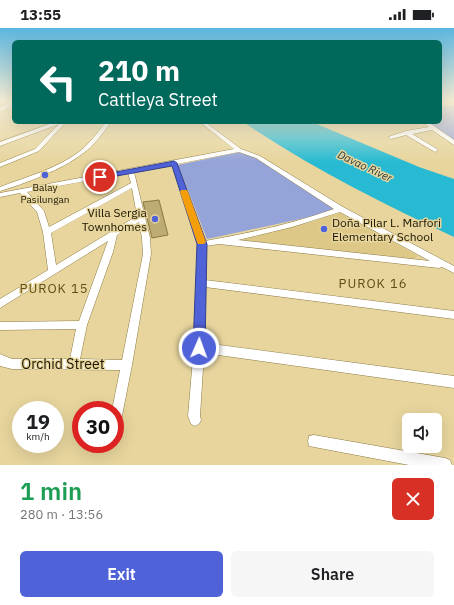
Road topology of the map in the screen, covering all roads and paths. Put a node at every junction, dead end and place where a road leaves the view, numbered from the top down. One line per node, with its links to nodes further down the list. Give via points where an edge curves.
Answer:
1 (55, 124): 10 (street)
2 (62, 124): 14 (street, via 37,150)
3 (107, 124): 17 (street, via 84,151 50,169)
4 (205, 124): 11 (street)
5 (428, 124): 6 (street)
6 (433, 128): 7 (street); 9 (street)
7 (406, 133): 8 (street); 12 (street)
8 (391, 137)
9 (454, 143)
10 (0, 144)
11 (239, 150): 13 (street); 20 (street, via 258,157)
12 (435, 150)
13 (174, 163): 15 (street); 25 (street)
14 (0, 165)
15 (132, 171): 16 (street); 18 (street)
16 (134, 184): 21 (street); 22 (street)
17 (0, 189)
18 (22, 191): 19 (street); 22 (street, via 40,211)
19 (0, 195)
20 (340, 209): 24 (street, via 322,216); 26 (street)
21 (141, 217): 23 (street); 37 (street, via 147,254)
22 (47, 232): 27 (street)
23 (114, 233): 27 (street); 32 (street)
24 (219, 241): 25 (street); 26 (street)
25 (202, 244): 29 (street)
26 (444, 265): 28 (street)
27 (52, 270): 30 (street)
28 (454, 270)
29 (202, 283): 31 (street); 34 (street)
30 (0, 304)
31 (454, 315)
32 (82, 325): 33 (street); 36 (street)
33 (0, 326)
34 (199, 348): 38 (street); 40 (street)
35 (0, 359): 36 (street, Orchid Street, via 12,364)
36 (74, 364): 37 (street, Orchid Street)
37 (127, 365): 39 (street)
38 (454, 382)
39 (120, 401)
40 (195, 420)
41 (314, 441): 42 (street)
42 (445, 465)

